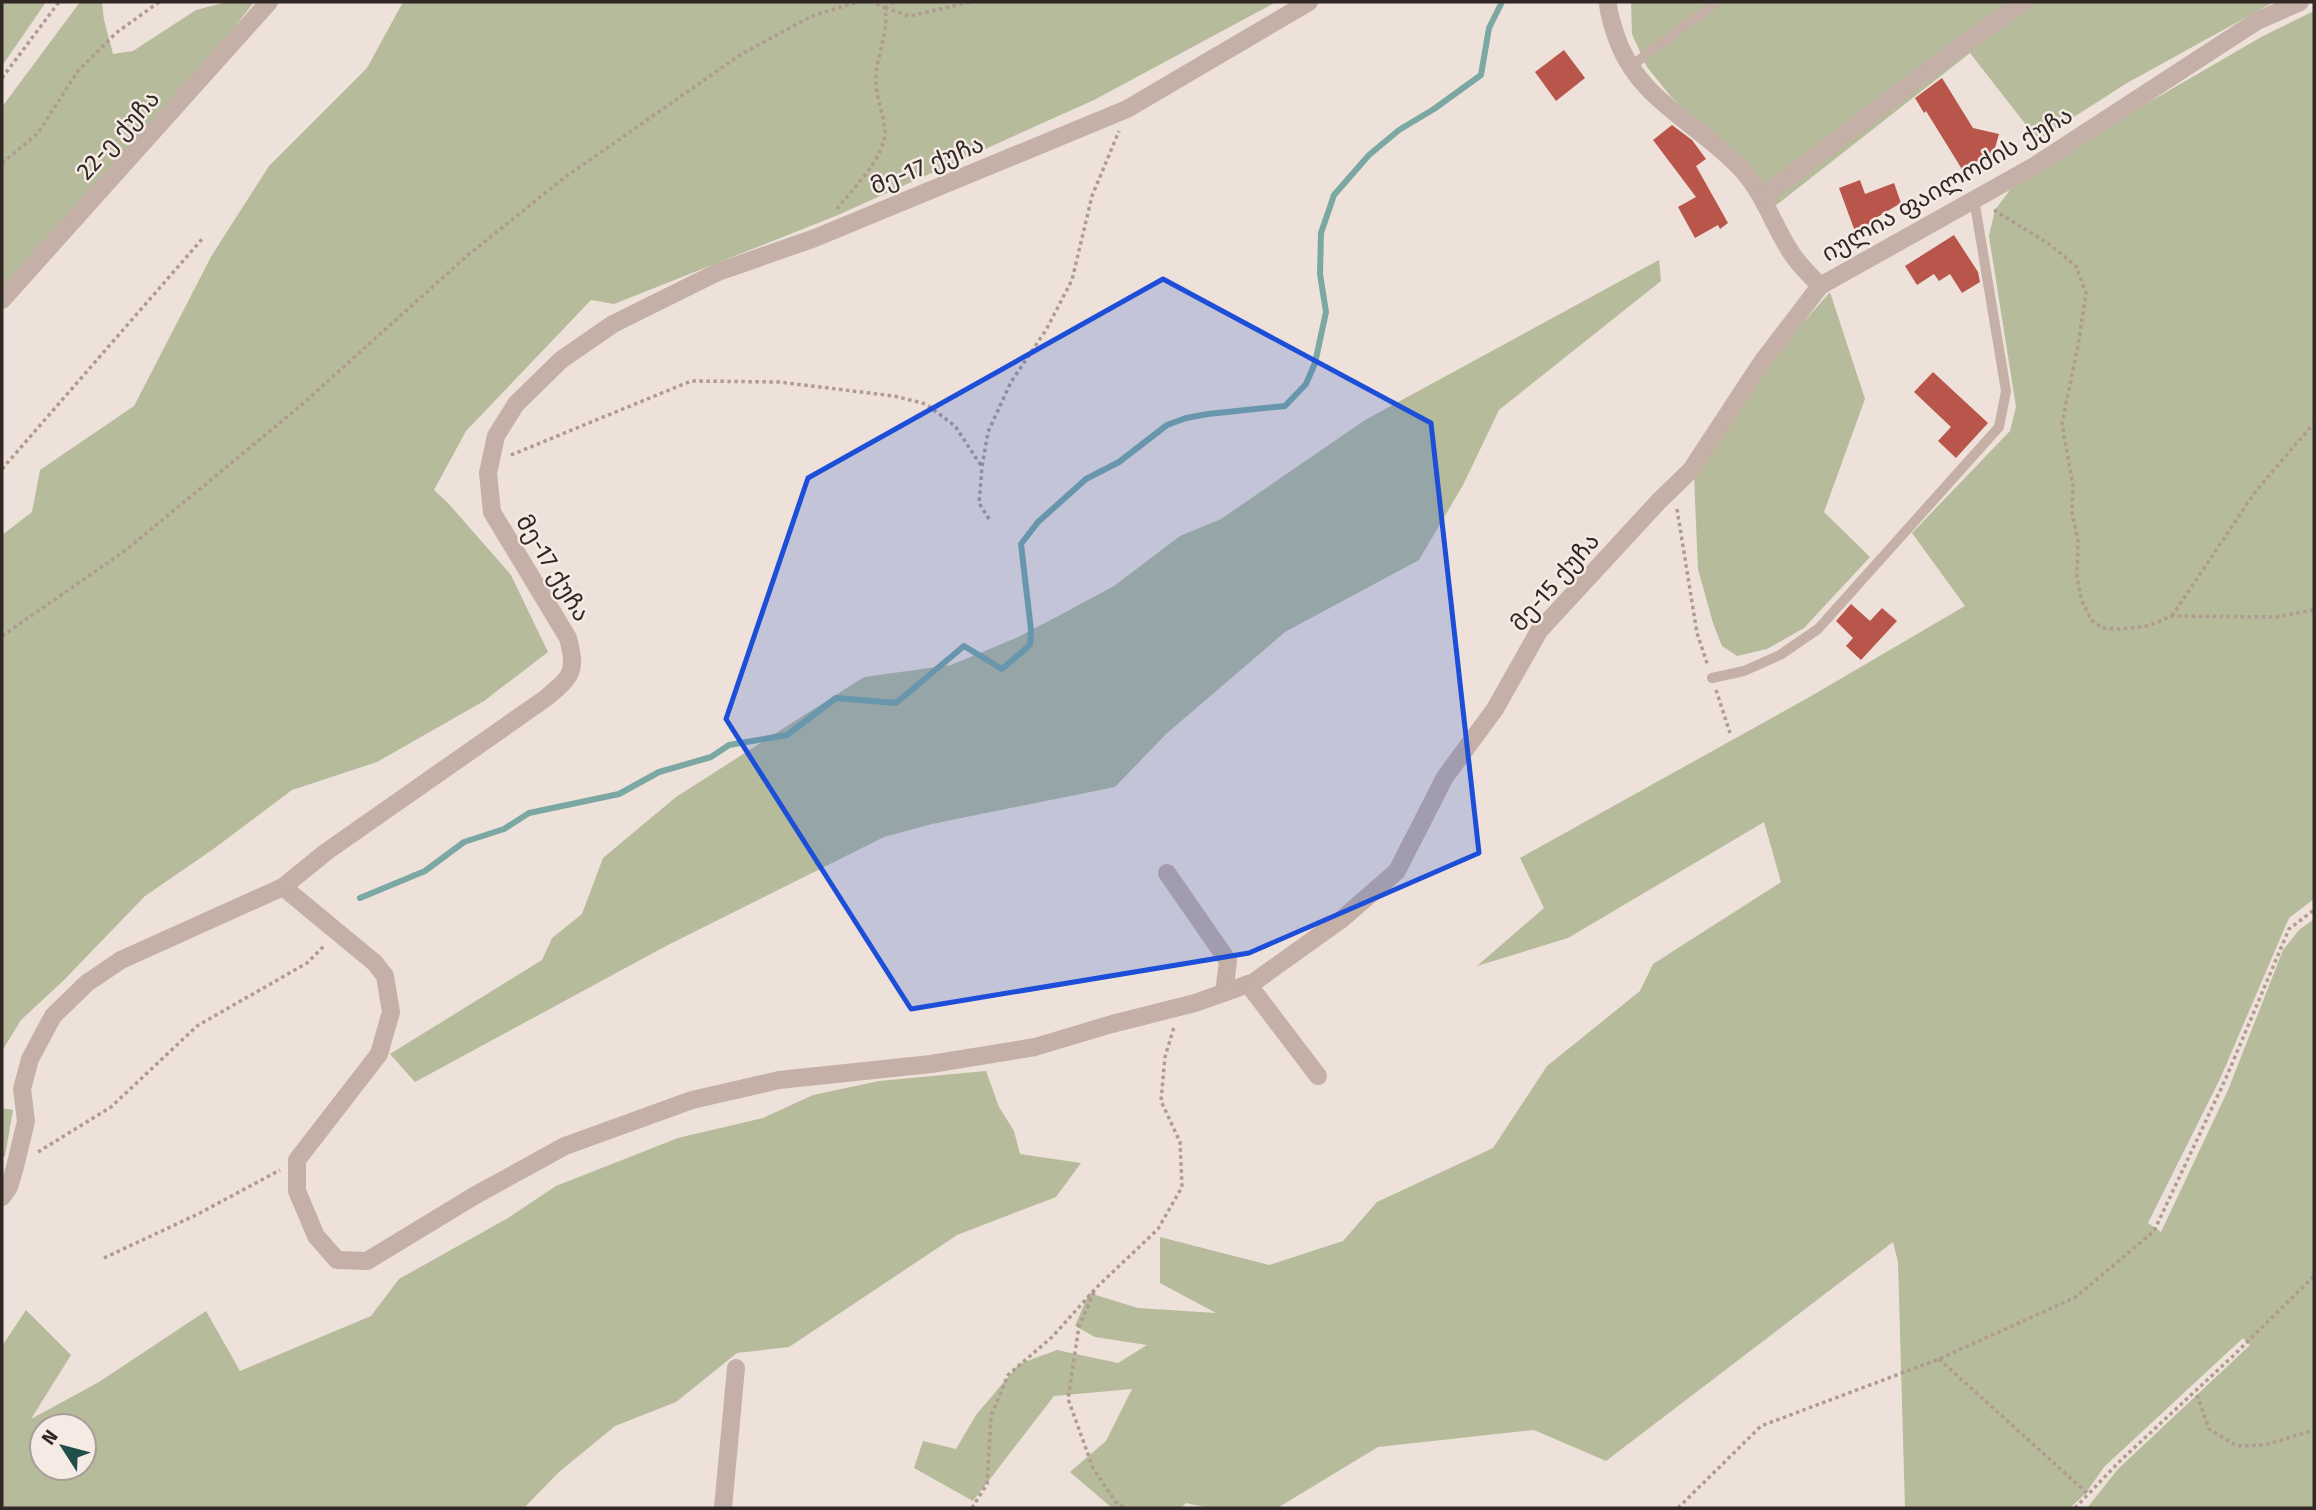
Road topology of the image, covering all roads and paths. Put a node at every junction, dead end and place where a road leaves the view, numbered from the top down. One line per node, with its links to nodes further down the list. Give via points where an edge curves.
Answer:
1 (59, 2): 15 (path)
2 (159, 2): 17 (path, via 116,33 78,71 38,133)
3 (269, 2): 23 (street, 22-ე ქუჩა)
4 (857, 2): 32 (path, via 812,16 740,55 565,178 468,255 299,407 126,550)
5 (873, 2): 13 (path)
6 (894, 2): 13 (path)
7 (971, 2): 13 (path, via 909,16)
8 (1309, 2): 16 (street, მე-17 ქუჩა)
9 (1608, 2): 14 (street, იულია ფაილოძის ქუჩა)
10 (1717, 2): 14 (lane)
11 (2024, 2): 18 (street)
12 (2301, 2): 19 (street, იულია ფაილოძის ქუჩა, via 2258,21 2036,165)
13 (885, 8): 21 (path, via 885,42 876,76 885,131 881,151)
14 (1630, 67): 18 (street, იულია ფაილოძის ქუჩა, via 1652,95 1718,146)
15 (2, 78)
16 (1127, 109): 21 (street, მე-17 ქუჩა); 26 (path, via 1092,196 1072,280 1011,382 988,432)
17 (2, 163)
18 (1762, 197): 22 (street, იულია ფაილოძის ქუჩა, via 1792,255)
19 (1974, 198): 22 (street, იულია ფაილოძის ქუჩა); 31 (path, via 2018,223 2076,266 2086,293 2062,423 2073,486 2081,599 2091,620 2103,628 2148,626); 33 (lane, via 2006,391 1999,427 1818,629 1780,655 1744,671)
20 (203, 238): 27 (path)
21 (815, 238): 25 (street, მე-17 ქუჩა, via 718,272 613,324 561,360 516,404 496,436)
22 (1820, 286): 28 (street, მე-15 ქუჩა, via 1762,362 1691,470)
23 (2, 300)
24 (2314, 423): 31 (path, via 2255,492)
25 (490, 464): 26 (path, via 691,381 779,382 926,404 955,426); 36 (street, მე-17 ქუჩა, via 492,512 568,638 574,660 567,681)
26 (982, 467): 29 (path, via 978,503)
27 (2, 469)
28 (1674, 486): 33 (path, via 1697,633); 39 (street, მე-15 ქუჩა, via 1539,631 1495,709 1445,778 1397,871 1342,919)
29 (989, 519)
30 (2314, 610): 31 (path, via 2276,617)
31 (2172, 616)
32 (2, 636)
33 (1712, 678): 34 (path)
34 (1730, 733)
35 (1167, 873): 40 (street, via 1228,961)
36 (282, 887): 38 (street); 44 (street, მე-17 ქუჩა, via 121,960 87,983 53,1016 30,1059 22,1089 26,1121)
37 (2314, 909): 49 (path, via 2289,929 2154,1231 2076,1297)
38 (336, 933): 43 (street, via 385,975 391,1012 379,1054); 44 (path, via 307,963 197,1026 111,1107)
39 (1248, 984): 40 (street, მე-15 ქუჩა); 42 (street)
40 (1224, 993): 41 (street, მე-15 ქუჩა)
41 (1195, 1003): 43 (street, მე-15 ქუჩა, via 1035,1047 779,1080 692,1100 565,1146 367,1261 337,1260 316,1236 297,1191); 48 (path, via 1175,1023 1165,1057 1161,1101 1180,1142 1182,1187 1158,1229)
42 (1318, 1076)
43 (297, 1160): 46 (path)
44 (15, 1167): 45 (street, მე-17 ქუჩა)
45 (2, 1197)
46 (104, 1258)
47 (2314, 1276): 53 (path)
48 (1097, 1287): 55 (path, via 1052,1337 1008,1376 991,1416 987,1484); 56 (path, via 1079,1326 1068,1399 1093,1468 1117,1504)
49 (1939, 1359): 53 (path); 57 (path, via 1761,1426)
50 (736, 1368): 54 (street)
51 (2197, 1395): 52 (path, via 2209,1429 2238,1446 2265,1445)
52 (2314, 1430)
53 (2089, 1494): 58 (path)
54 (723, 1508)
55 (972, 1508)
56 (1125, 1508)
57 (1678, 1508)
58 (2075, 1508)

